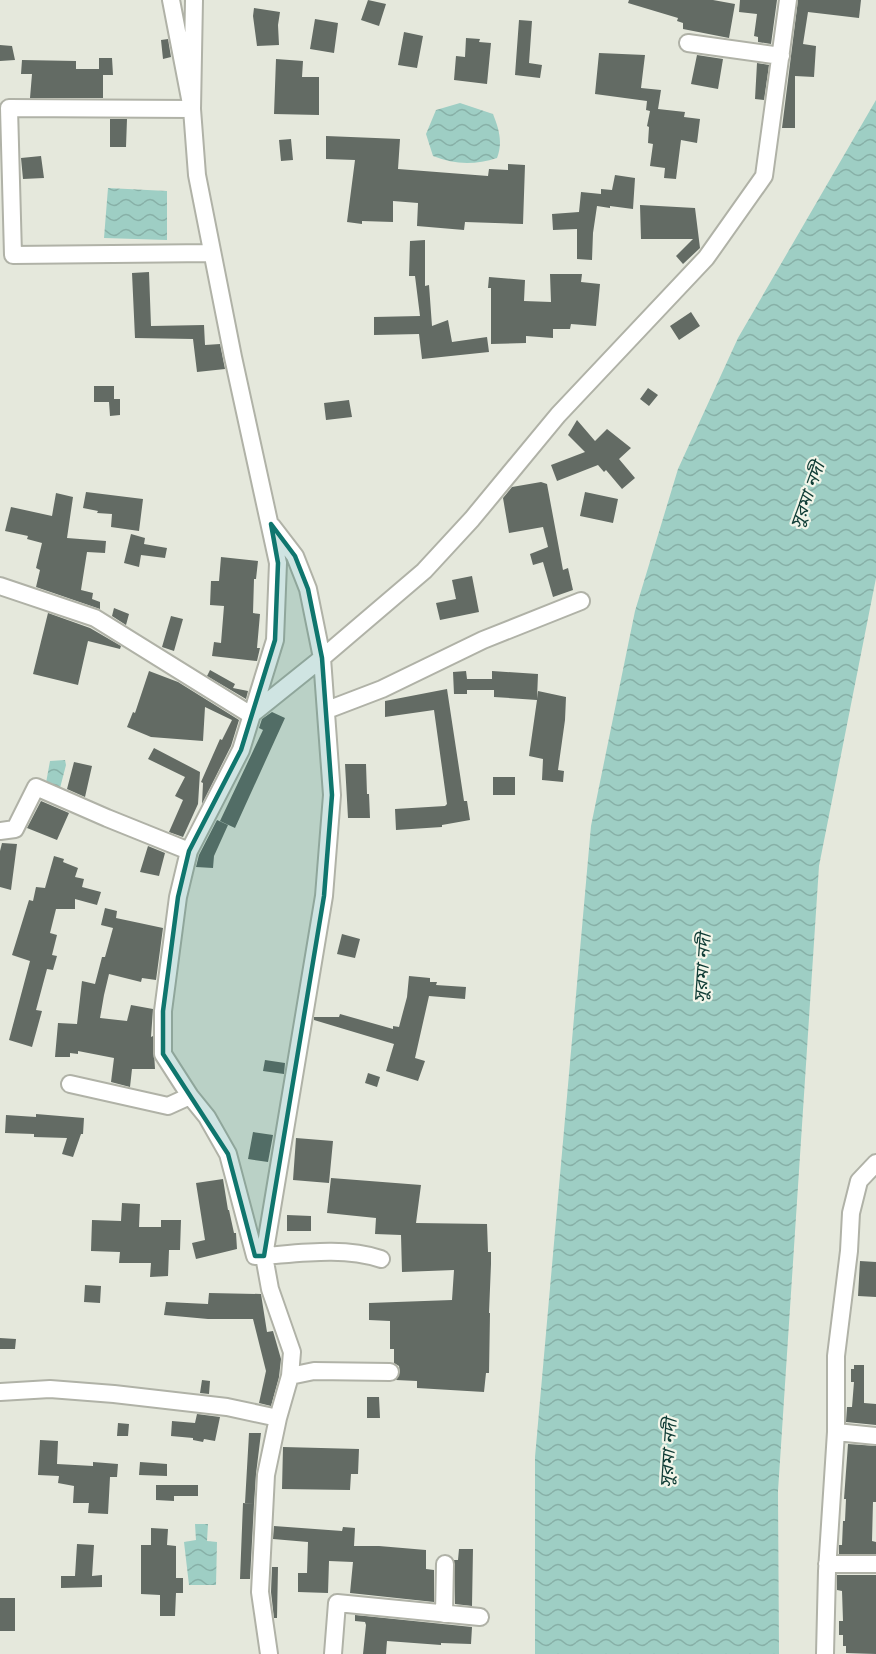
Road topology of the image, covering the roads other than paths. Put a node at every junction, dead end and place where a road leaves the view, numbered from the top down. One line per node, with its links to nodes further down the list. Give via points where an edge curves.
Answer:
1 (171, 0): 6 (street)
2 (788, 0): 5 (street)
3 (194, 2): 6 (street)
4 (688, 43): 5 (street)
5 (781, 57): 12 (street, via 764,176 706,258 558,415 424,571)
6 (192, 109): 7 (street, via 9,108); 8 (street, via 197,175)
7 (5, 164): 8 (street, via 13,255)
8 (212, 252): 9 (street)
9 (270, 524): 12 (street, via 295,555 308,589); 14 (street, via 278,563 275,640)
10 (0, 586): 14 (street, via 95,618)
11 (581, 601): 13 (street)
12 (322, 658): 13 (street); 14 (street)
13 (327, 710): 20 (street, via 332,795 324,896)
14 (251, 715): 16 (street, via 242,750)
15 (0, 831): 16 (street, via 15,830 36,787)
16 (189, 851): 18 (street, via 178,897 163,1011 163,1054)
17 (70, 1084): 18 (street, via 168,1106)
18 (190, 1096): 20 (street, via 228,1154 255,1256)
19 (876, 1163): 26 (street, via 859,1180 851,1213 836,1356)
20 (264, 1256): 21 (street, via 327,1252); 23 (street, via 270,1289 292,1352)
21 (381, 1259)
22 (390, 1372): 23 (street, via 314,1371)
23 (290, 1376): 25 (street)
24 (0, 1392): 25 (street, via 50,1389 114,1394 226,1407)
25 (278, 1418): 33 (street, via 266,1475 260,1592)
26 (836, 1432): 27 (street); 29 (street)
27 (876, 1436)
28 (445, 1564): 31 (street)
29 (827, 1564): 30 (street); 35 (street)
30 (876, 1564)
31 (444, 1614): 32 (street); 34 (street, via 337,1603)
32 (480, 1617)
33 (269, 1654)
34 (333, 1654)
35 (825, 1654)

